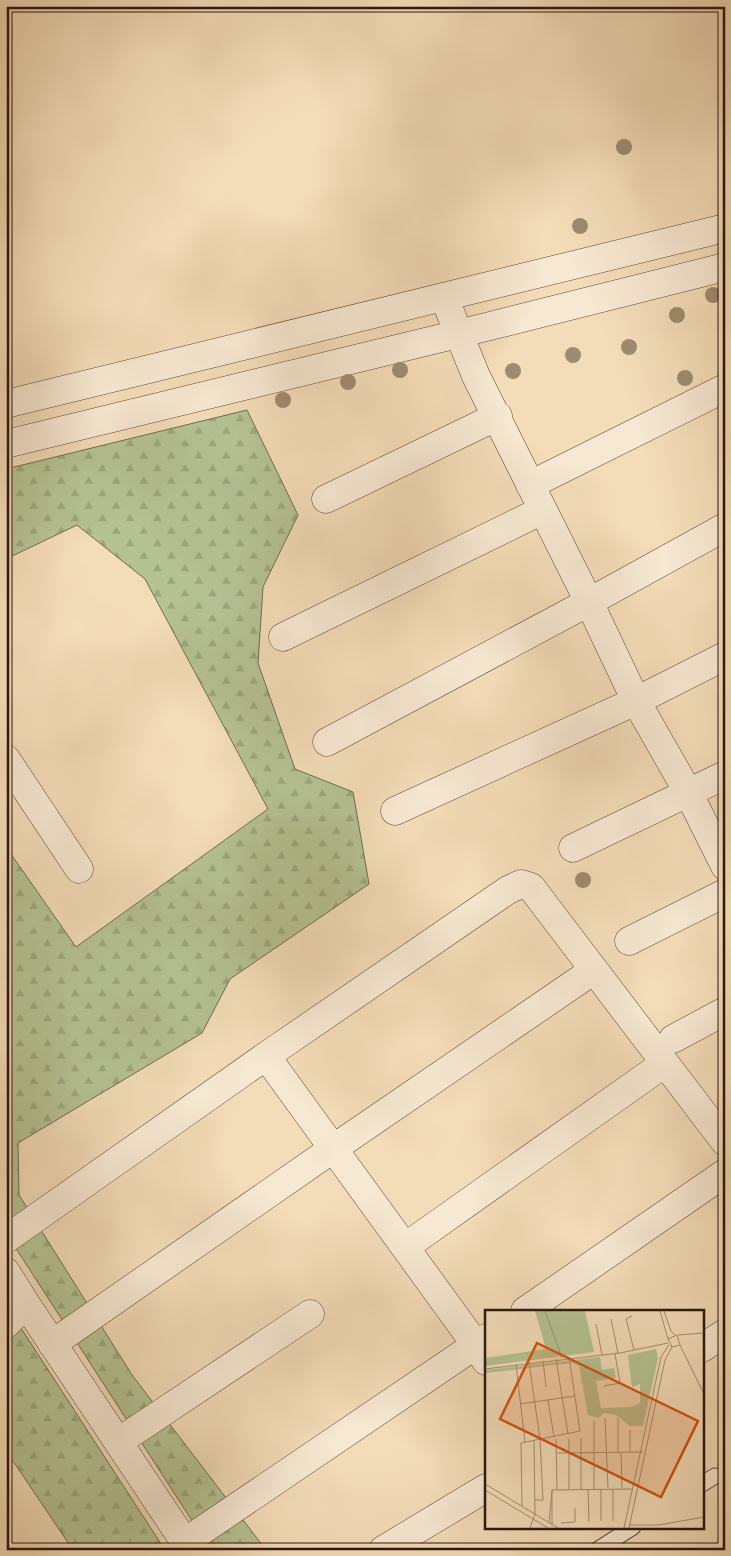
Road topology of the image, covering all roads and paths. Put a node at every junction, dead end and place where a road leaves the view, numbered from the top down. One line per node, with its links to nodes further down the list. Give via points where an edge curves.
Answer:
1 (725, 228): 3 (street)
2 (725, 267): 4 (street)
3 (444, 297): 4 (street); 6 (street)
4 (458, 334): 7 (street); 8 (street)
5 (725, 388): 9 (street)
6 (6, 404)
7 (498, 416): 9 (street); 10 (street)
8 (6, 444)
9 (530, 485): 11 (street)
10 (326, 499)
11 (543, 510): 13 (street); 14 (street)
12 (725, 527): 13 (street)
13 (589, 602): 16 (street); 17 (street)
14 (282, 637)
15 (725, 656): 16 (street)
16 (636, 701): 20 (street); 21 (street)
17 (327, 742)
18 (6, 759): 24 (street)
19 (725, 775): 20 (street)
20 (688, 792): 22 (street); 23 (street)
21 (396, 811)
22 (573, 848)
23 (725, 866)
24 (79, 869)
25 (725, 893): 26 (street)
26 (629, 941)
27 (594, 970): 29 (street); 30 (street, via 530,887 521,884); 32 (street)
28 (725, 1011): 29 (street)
29 (669, 1051): 31 (street); 35 (street)
30 (266, 1056): 32 (street); 34 (street)
31 (725, 1142)
32 (334, 1148): 35 (street); 42 (street)
33 (725, 1173): 38 (street)
34 (6, 1239)
35 (405, 1247): 44 (street)
36 (6, 1272): 37 (street)
37 (26, 1304): 40 (street); 42 (street)
38 (526, 1310)
39 (310, 1314): 45 (street)
40 (6, 1324)
41 (725, 1333): 43 (street)
42 (52, 1344): 45 (street)
43 (704, 1347)
44 (483, 1348): 48 (street)
45 (118, 1442): 48 (street)
46 (485, 1489): 49 (street)
47 (631, 1528): 50 (lane)
48 (187, 1546)
49 (383, 1550)
50 (597, 1550)

